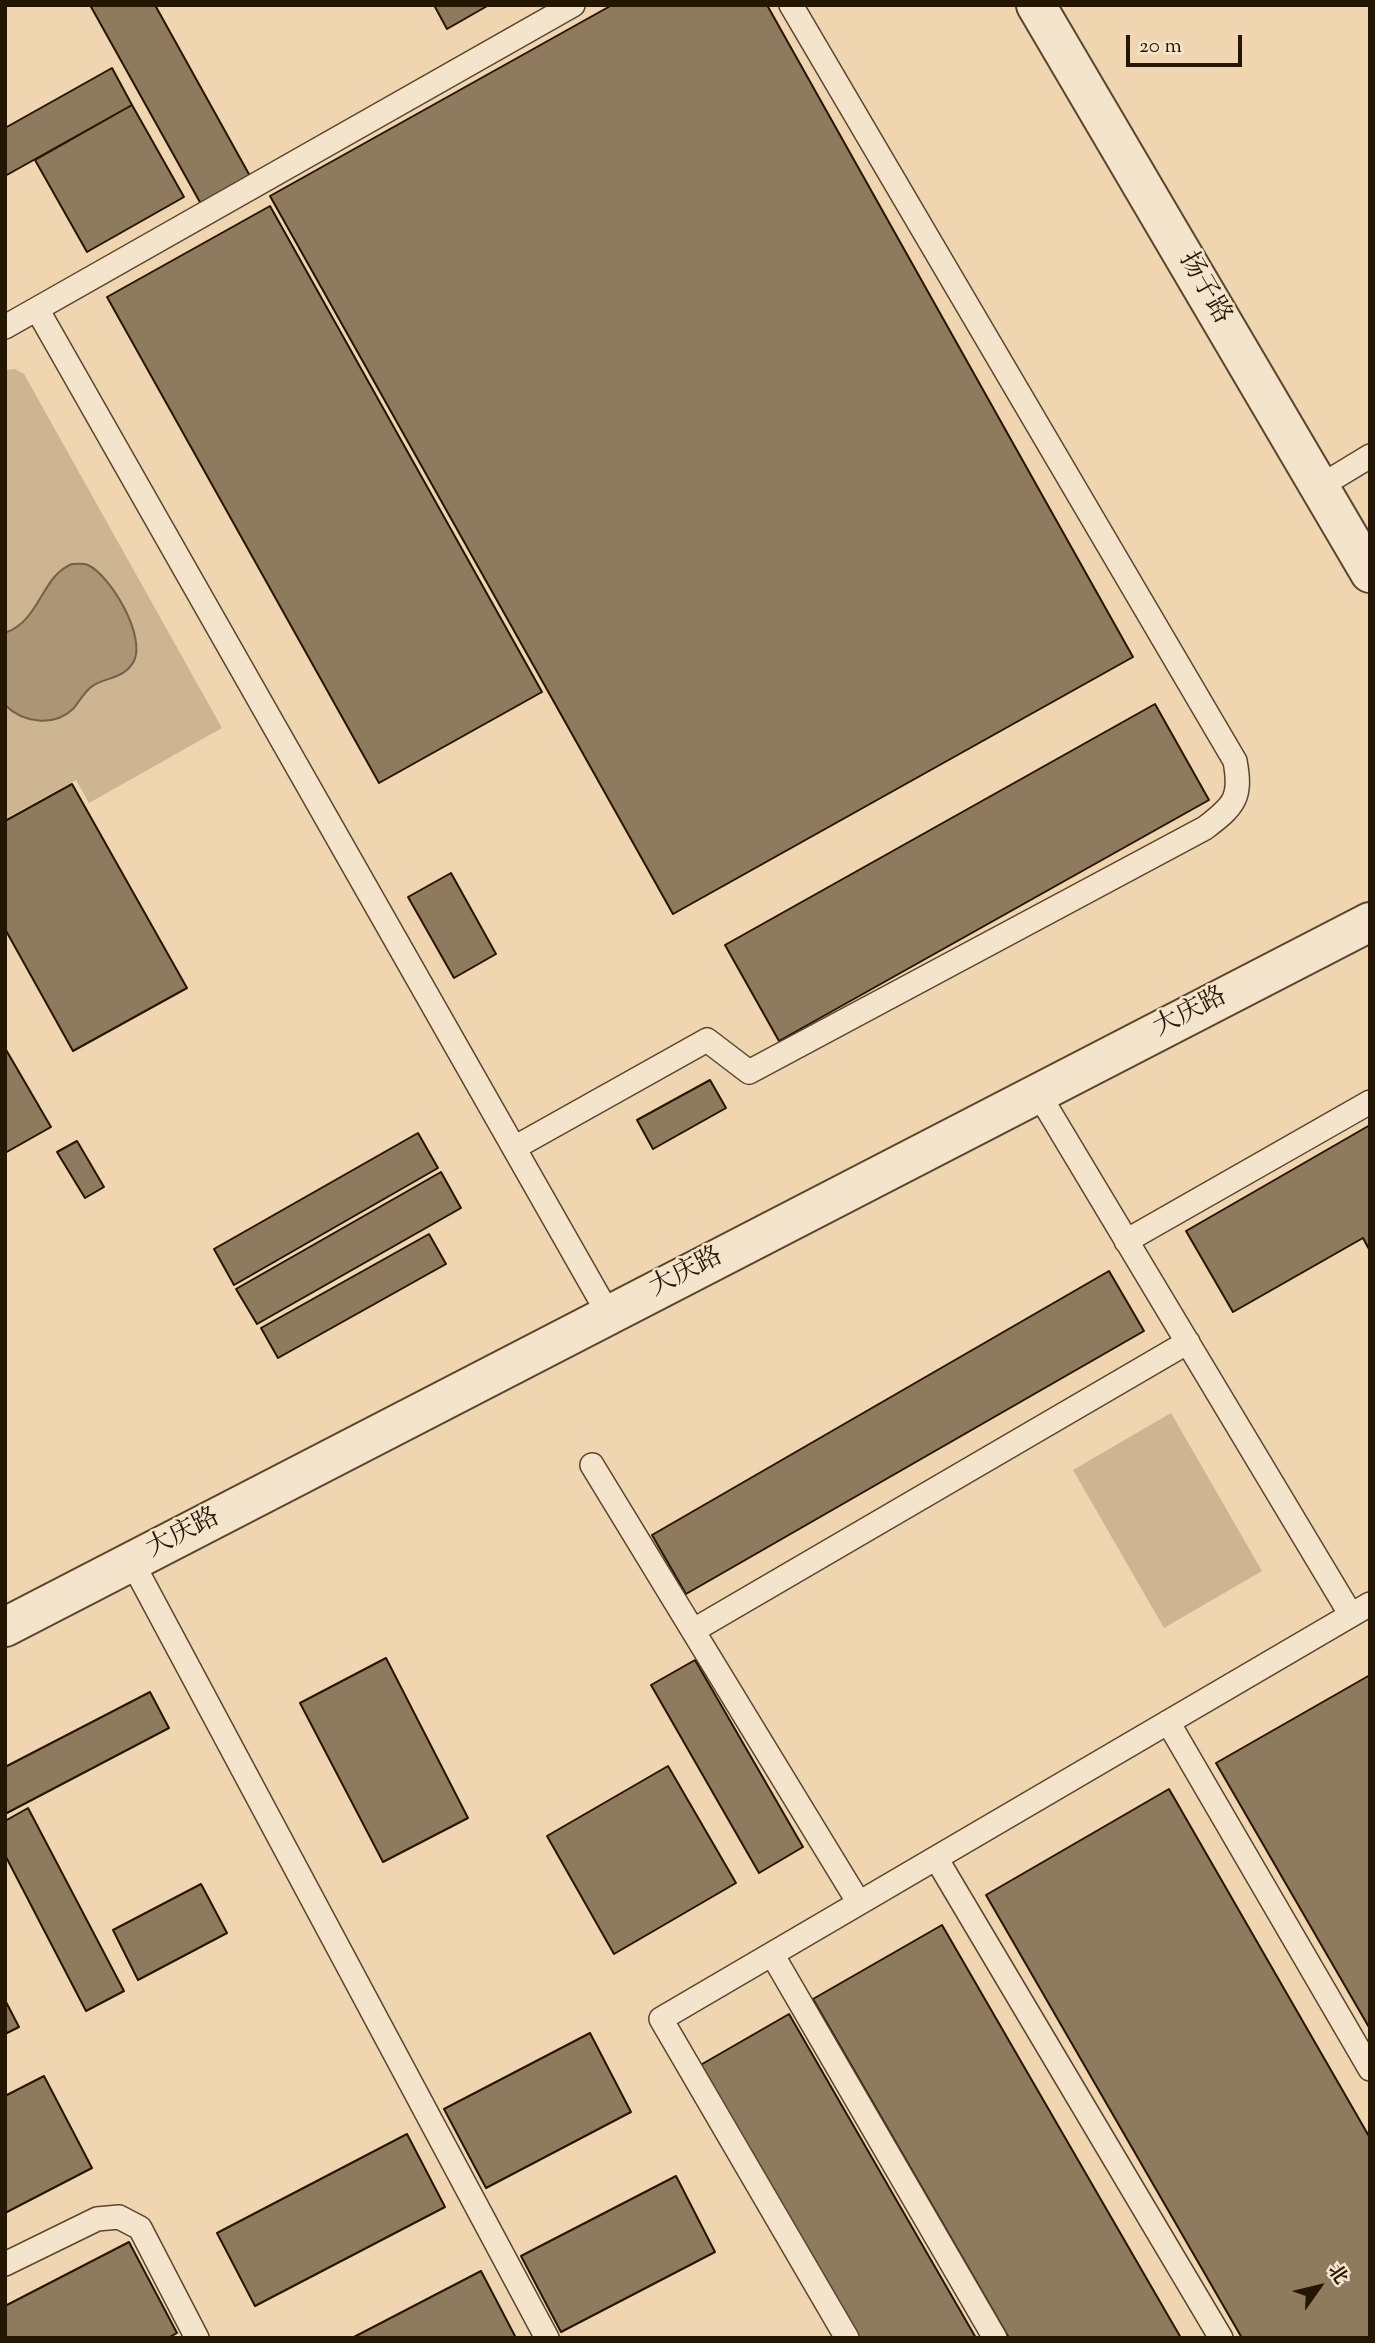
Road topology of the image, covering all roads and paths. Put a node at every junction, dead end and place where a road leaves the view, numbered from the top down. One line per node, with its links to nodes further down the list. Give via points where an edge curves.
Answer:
1 (573, 5): 4 (lane)
2 (791, 5): 12 (lane, via 1234,761 1240,787 1228,811 1205,828 749,1072 708,1040)
3 (1036, 5): 7 (street, 扬子路)
4 (37, 309): 5 (lane); 12 (lane)
5 (5, 327)
6 (1370, 456): 7 (lane)
7 (1319, 487): 8 (street, 扬子路)
8 (1370, 573)
9 (1370, 922): 10 (street, 大庆路)
10 (1038, 1093): 13 (lane); 14 (street, 大庆路)
11 (1370, 1101): 13 (lane)
12 (514, 1148): 14 (lane)
13 (1126, 1241): 15 (lane)
14 (609, 1315): 17 (street, 大庆路)
15 (1188, 1342): 18 (lane); 20 (lane)
16 (592, 1465): 20 (lane)
17 (132, 1562): 19 (street, 大庆路); 28 (lane)
18 (1360, 1609): 21 (lane)
19 (5, 1627)
20 (694, 1630): 23 (lane)
21 (1168, 1722): 22 (lane); 25 (lane)
22 (936, 1858): 23 (lane); 31 (lane)
23 (859, 1903): 24 (lane)
24 (772, 1954): 29 (lane, via 661,2019); 30 (lane)
25 (1370, 2069)
26 (5, 2264): 27 (lane, via 97,2218 119,2217 140,2228)
27 (197, 2338)
28 (547, 2338)
29 (847, 2338)
30 (995, 2338)
31 (1221, 2338)

